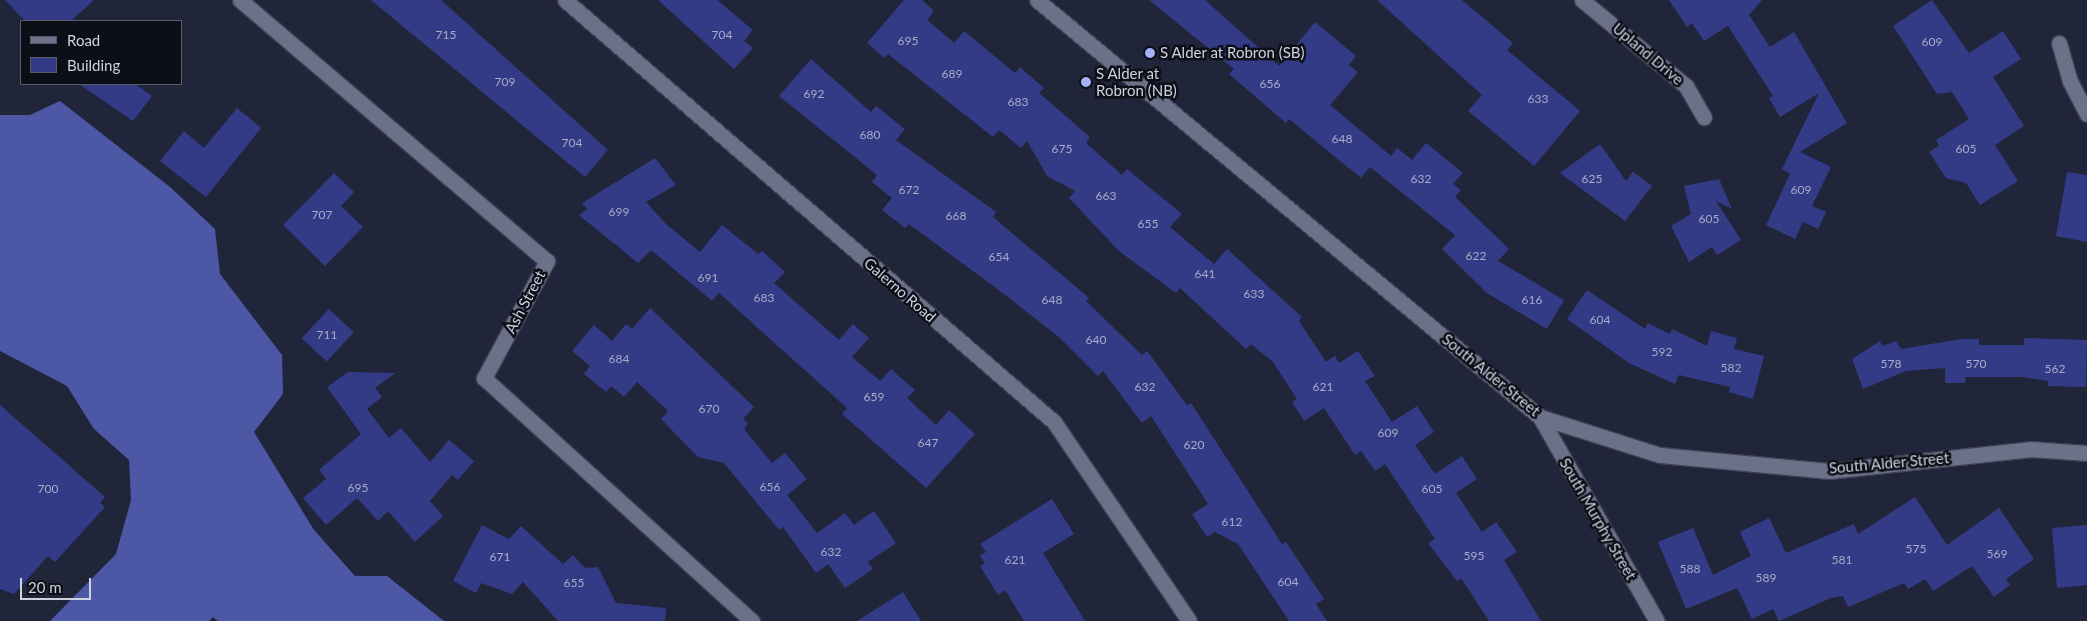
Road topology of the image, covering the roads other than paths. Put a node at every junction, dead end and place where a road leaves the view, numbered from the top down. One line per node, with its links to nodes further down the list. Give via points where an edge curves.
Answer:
1 (240, 0): 10 (street, Ash Street, via 547,261 484,378)
2 (565, 0): 11 (street, Galerno Road, via 1054,422)
3 (1037, 0): 8 (street, South Alder Street)
4 (1582, 0): 7 (street, Upland Drive, via 1686,86)
5 (2059, 43): 6 (street, via 2070,81)
6 (2087, 114)
7 (1704, 117)
8 (1540, 417): 9 (street, South Alder Street, via 1660,455 1829,471 2030,449); 12 (street, South Murphy Street)
9 (2087, 453)
10 (752, 621)
11 (1189, 621)
12 (1657, 621)

